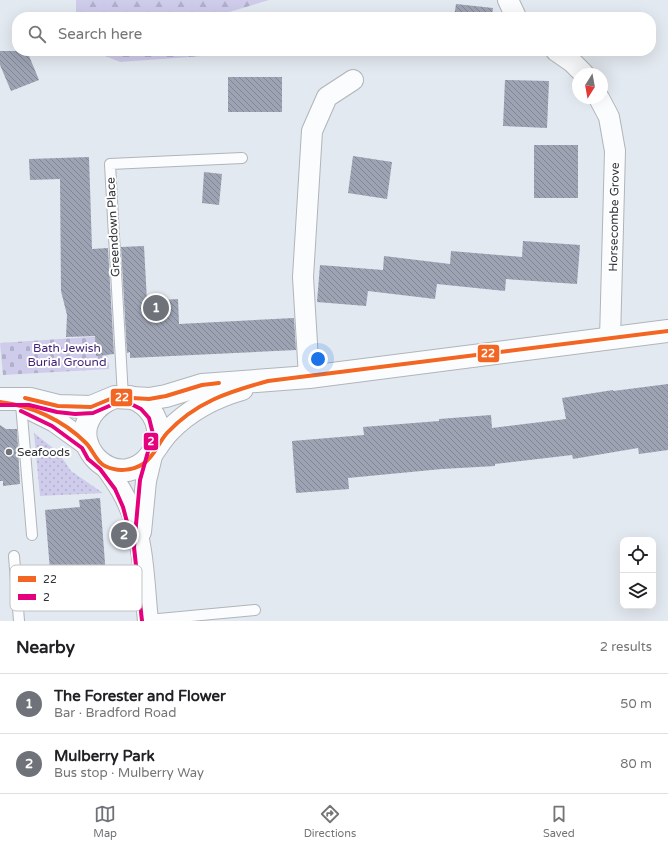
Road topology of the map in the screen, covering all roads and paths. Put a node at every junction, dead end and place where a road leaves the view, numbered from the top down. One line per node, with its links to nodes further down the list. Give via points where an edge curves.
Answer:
1 (508, 0): 2 (street)
2 (514, 12)
3 (563, 56): 4 (street)
4 (578, 68)
5 (353, 80): 10 (street, via 327,97 312,131 303,278)
6 (602, 104): 9 (street, Horsecombe Grove, via 609,117 615,151)
7 (242, 158): 12 (lane, Greendown Place, via 110,164)
8 (668, 331): 9 (main road)
9 (610, 339): 10 (main road)
10 (309, 377): 11 (main road)
11 (268, 381): 12 (main road, via 202,385 149,399); 15 (main road, via 205,402 169,431)
12 (120, 398): 13 (main road, via 91,407 75,408); 14 (main road, via 95,408 87,422); 15 (main road, via 145,404 154,415 159,434)
13 (10, 401): 14 (main road, via 54,421); 17 (lane)
14 (87, 444): 16 (main road, via 92,455)
15 (155, 450): 16 (main road, via 138,467 126,470); 18 (street, via 146,481)
16 (104, 465): 18 (street, via 120,486 129,505)
17 (32, 535)
18 (140, 548): 21 (street)
19 (14, 556): 20 (lane)
20 (15, 565)
21 (141, 565)
22 (142, 577): 26 (street)
23 (255, 610): 26 (lane)
24 (18, 611): 25 (lane)
25 (19, 621)
26 (145, 621)

